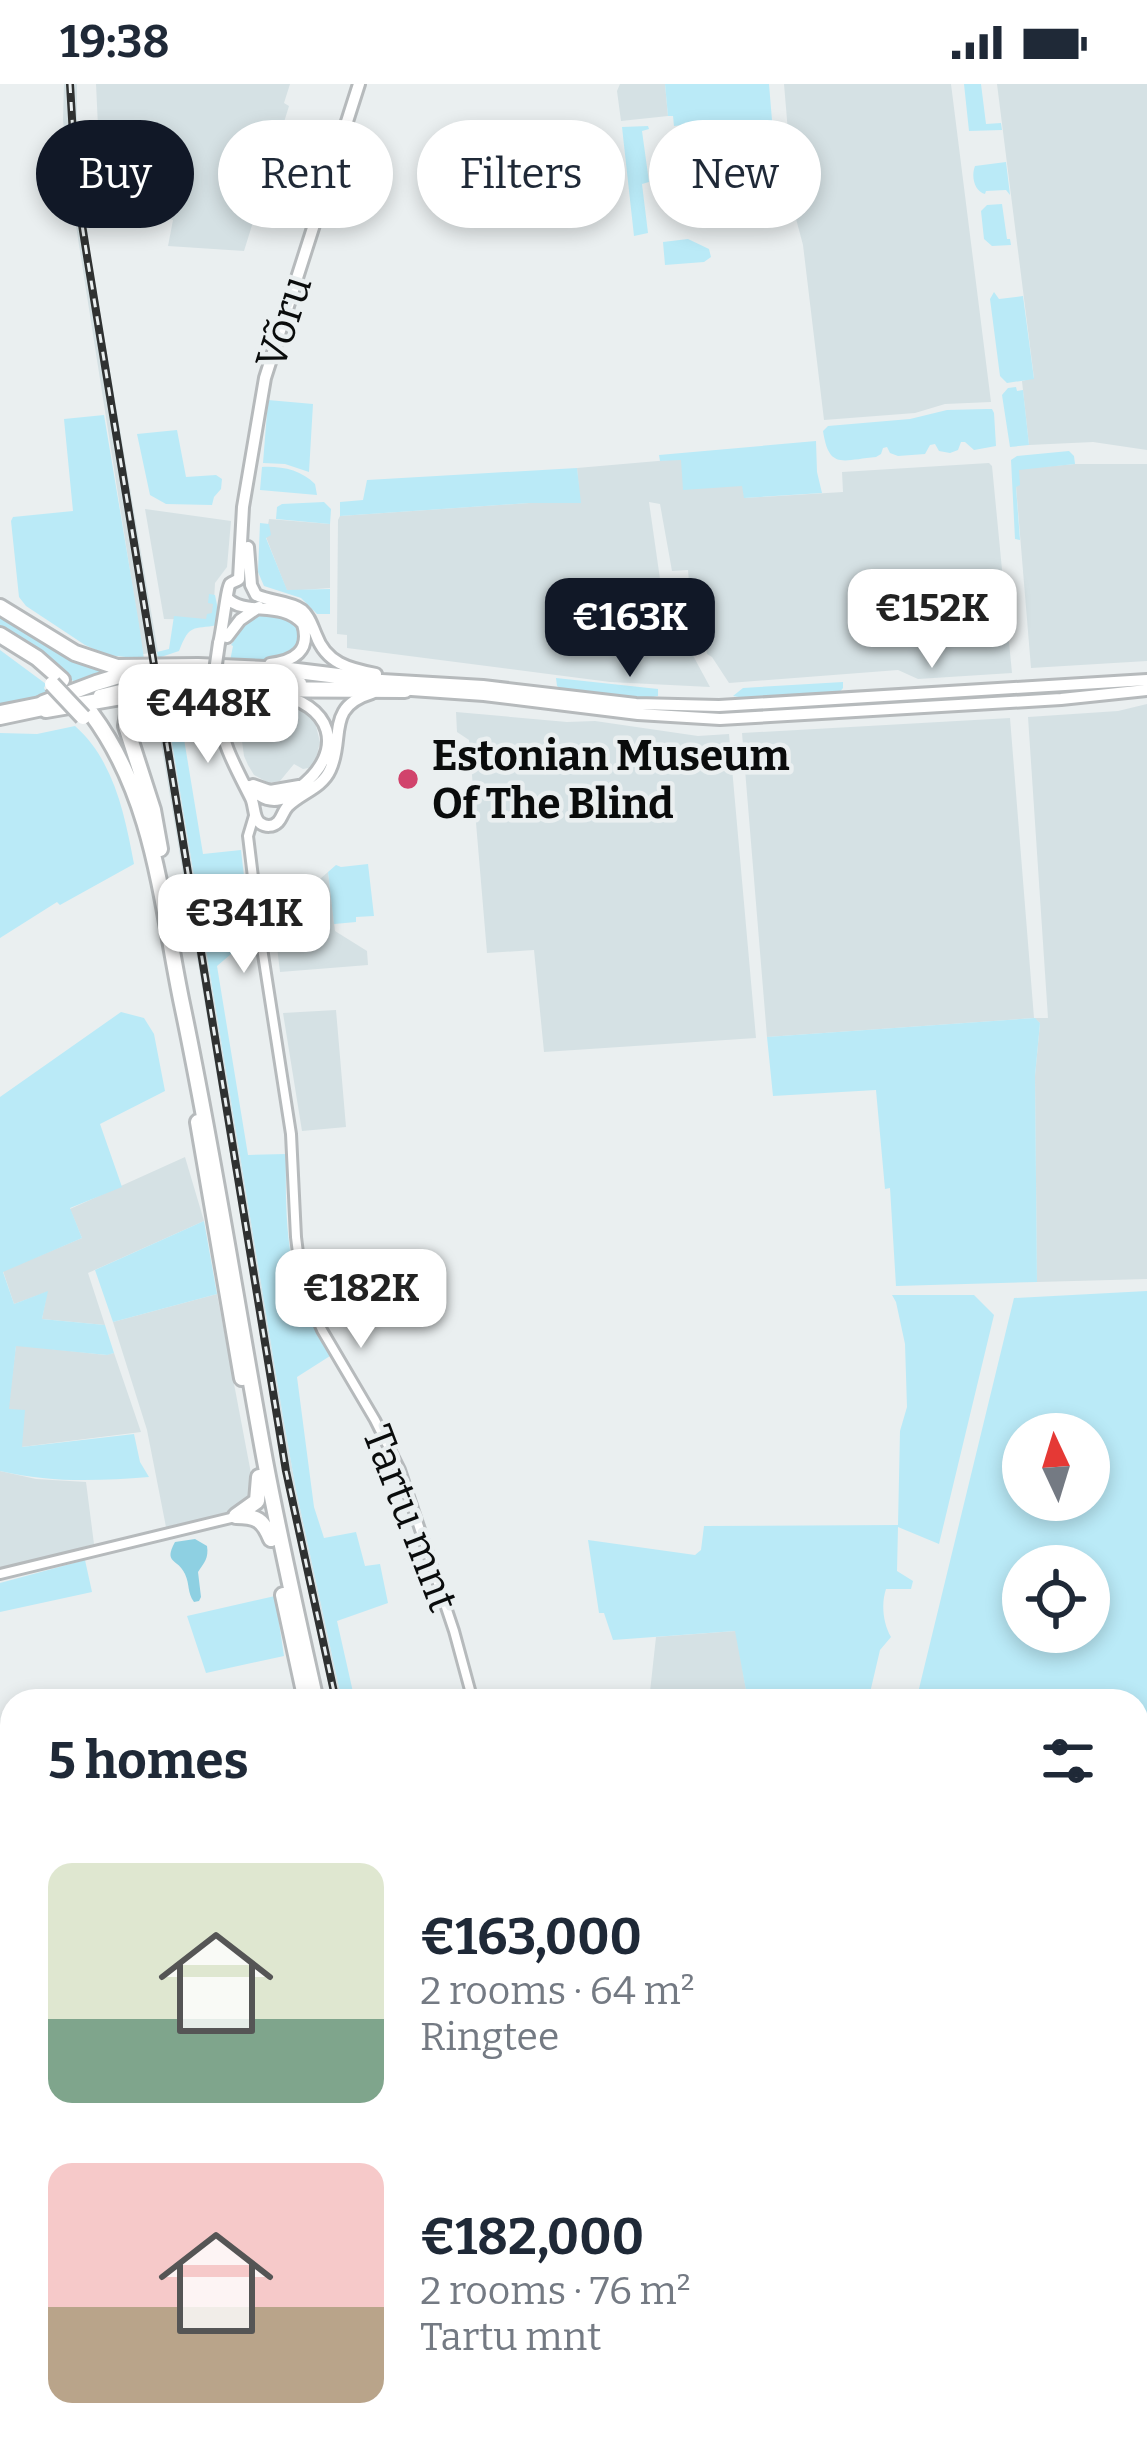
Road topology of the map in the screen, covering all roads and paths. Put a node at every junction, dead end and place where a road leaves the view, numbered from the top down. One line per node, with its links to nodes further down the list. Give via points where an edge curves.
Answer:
1 (359, 84): 2 (main road, Võru, via 271,353)
2 (247, 496): 3 (main road, Võru); 4 (main road, Võru)
3 (238, 580): 4 (main road); 5 (main road)
4 (253, 588): 6 (main road); 14 (main road, via 260,598 304,612 338,663)
5 (227, 598): 6 (main road); 9 (main road)
6 (249, 606): 9 (main road); 9 (main road); 10 (main road, via 295,614 305,646 287,661)
7 (0, 607): 11 (highway, via 91,660)
8 (0, 639): 21 (highway, bridge)
9 (224, 641): 19 (main road, bridge)
10 (231, 667): 11 (highway); 12 (highway)
11 (174, 678): 12 (main road); 15 (highway); 16 (main road); 18 (highway, via 144,691); 18 (highway, via 108,678); 29 (highway, via 138,699 126,726 153,810)
12 (371, 680): 14 (main road)
13 (1147, 680): 14 (main road, via 719,706)
14 (421, 681)
15 (234, 689): 16 (highway); 23 (main road, via 298,699 318,712 326,755)
16 (405, 690): 17 (main road, via 690,719); 26 (main road, via 351,703 328,775)
17 (1147, 690)
18 (44, 706): 20 (main road)
19 (219, 710): 22 (main road); 25 (main road, via 228,755)
20 (0, 715)
21 (87, 715): 29 (highway, via 121,757 142,806); 30 (highway, via 139,830)
22 (245, 779): 23 (main road, via 270,791); 24 (main road)
23 (302, 785): 24 (main road)
24 (270, 800): 25 (main road); 26 (main road)
25 (255, 812): 27 (main road); 28 (street)
26 (282, 814): 27 (main road)
27 (266, 826): 28 (street)
28 (251, 853): 36 (street, Tartu mnt, via 305,1287 400,1470)
29 (182, 1003): 35 (highway)
30 (259, 1477): 31 (highway, via 256,1501); 32 (highway)
31 (236, 1516): 32 (highway, via 261,1521); 33 (street)
32 (271, 1539): 34 (highway)
33 (0, 1574)
34 (303, 1689)
35 (313, 1689)
36 (470, 1689)

